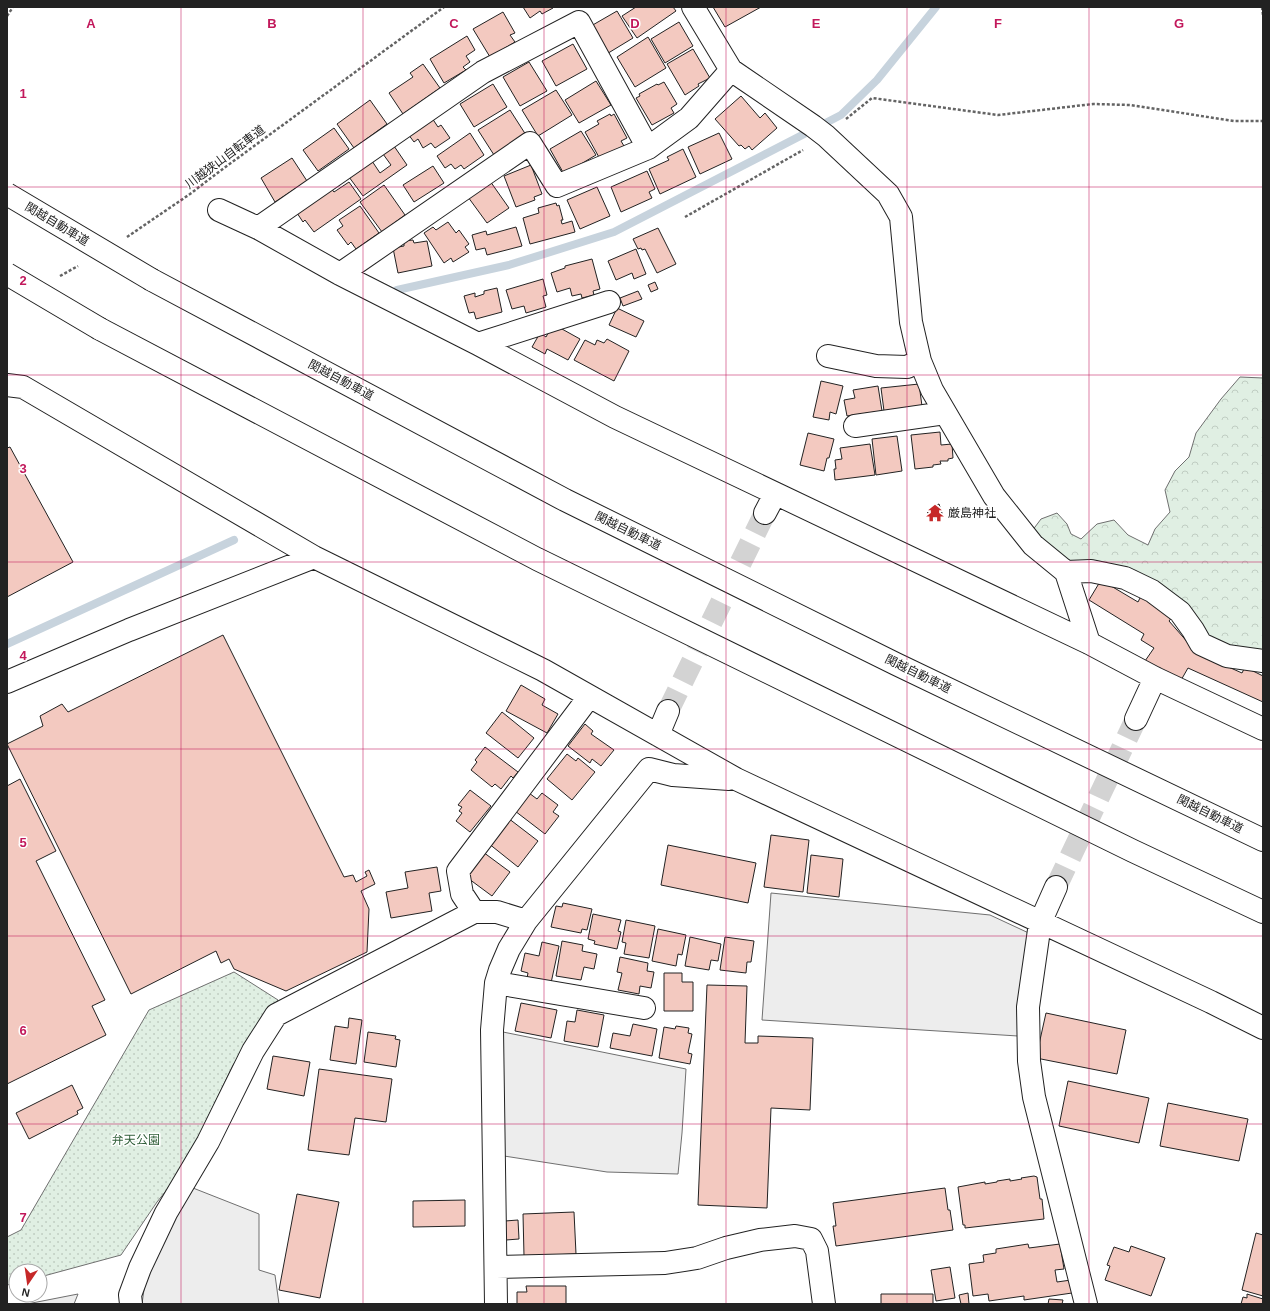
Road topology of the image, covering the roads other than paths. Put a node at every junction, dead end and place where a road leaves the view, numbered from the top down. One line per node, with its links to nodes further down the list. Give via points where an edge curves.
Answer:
1 (693, 7): 2 (main road)
2 (732, 70): 3 (main road, via 689,118); 12 (main road, via 819,131 888,194 902,217 911,322)
3 (648, 148): 6 (main road, via 579,22 483,72); 8 (main road, via 557,186 530,143)
4 (7, 194): 30 (main road, 関越自動車道, bridge, via 152,280 564,500 896,664)
5 (219, 210): 6 (main road)
6 (258, 228): 8 (main road)
7 (7, 274): 33 (main road, bridge, via 100,329 537,559)
8 (340, 274): 10 (main road)
9 (609, 302): 10 (main road)
10 (478, 344): 16 (main road, via 615,417)
11 (828, 356): 12 (main road, via 876,366 907,367)
12 (920, 361): 14 (main road)
13 (7, 385): 18 (main road, via 23,387)
14 (945, 414): 15 (main road); 19 (main road, via 994,496 1034,545)
15 (855, 426)
16 (775, 494): 17 (main road); 20 (main road)
17 (765, 513)
18 (314, 557): 23 (main road, via 129,630); 24 (main road, via 543,670)
19 (1066, 572): 20 (main road); 21 (main road, via 1091,571 1125,578 1152,591 1180,612 1201,644 1227,656)
20 (1089, 643): 22 (main road)
21 (1263, 661)
22 (1154, 678): 26 (main road); 27 (main road)
23 (7, 682)
24 (589, 697): 28 (main road); 32 (main road, via 458,871 462,894)
25 (668, 711): 28 (main road)
26 (1136, 720)
27 (1263, 730)
28 (658, 735): 29 (main road)
29 (736, 779): 34 (main road, via 673,775 649,769); 35 (main road)
30 (1263, 840)
31 (1056, 887): 35 (main road)
32 (474, 912): 34 (main road, via 497,912); 40 (main road, via 276,1016 252,1051 208,1142 166,1213 140,1268 130,1295)
33 (1263, 912)
34 (526, 921): 36 (main road, via 509,949)
35 (1040, 923): 38 (main road); 43 (main road, via 1028,1007 1030,1068 1034,1097)
36 (496, 983): 37 (main road); 39 (main road, via 492,1030)
37 (644, 1008)
38 (1263, 1028)
39 (496, 1267): 41 (main road); 42 (main road, via 664,1263 697,1258 760,1240 794,1236 811,1239 818,1251)
40 (131, 1304)
41 (496, 1304)
42 (824, 1304)
43 (1086, 1304)

